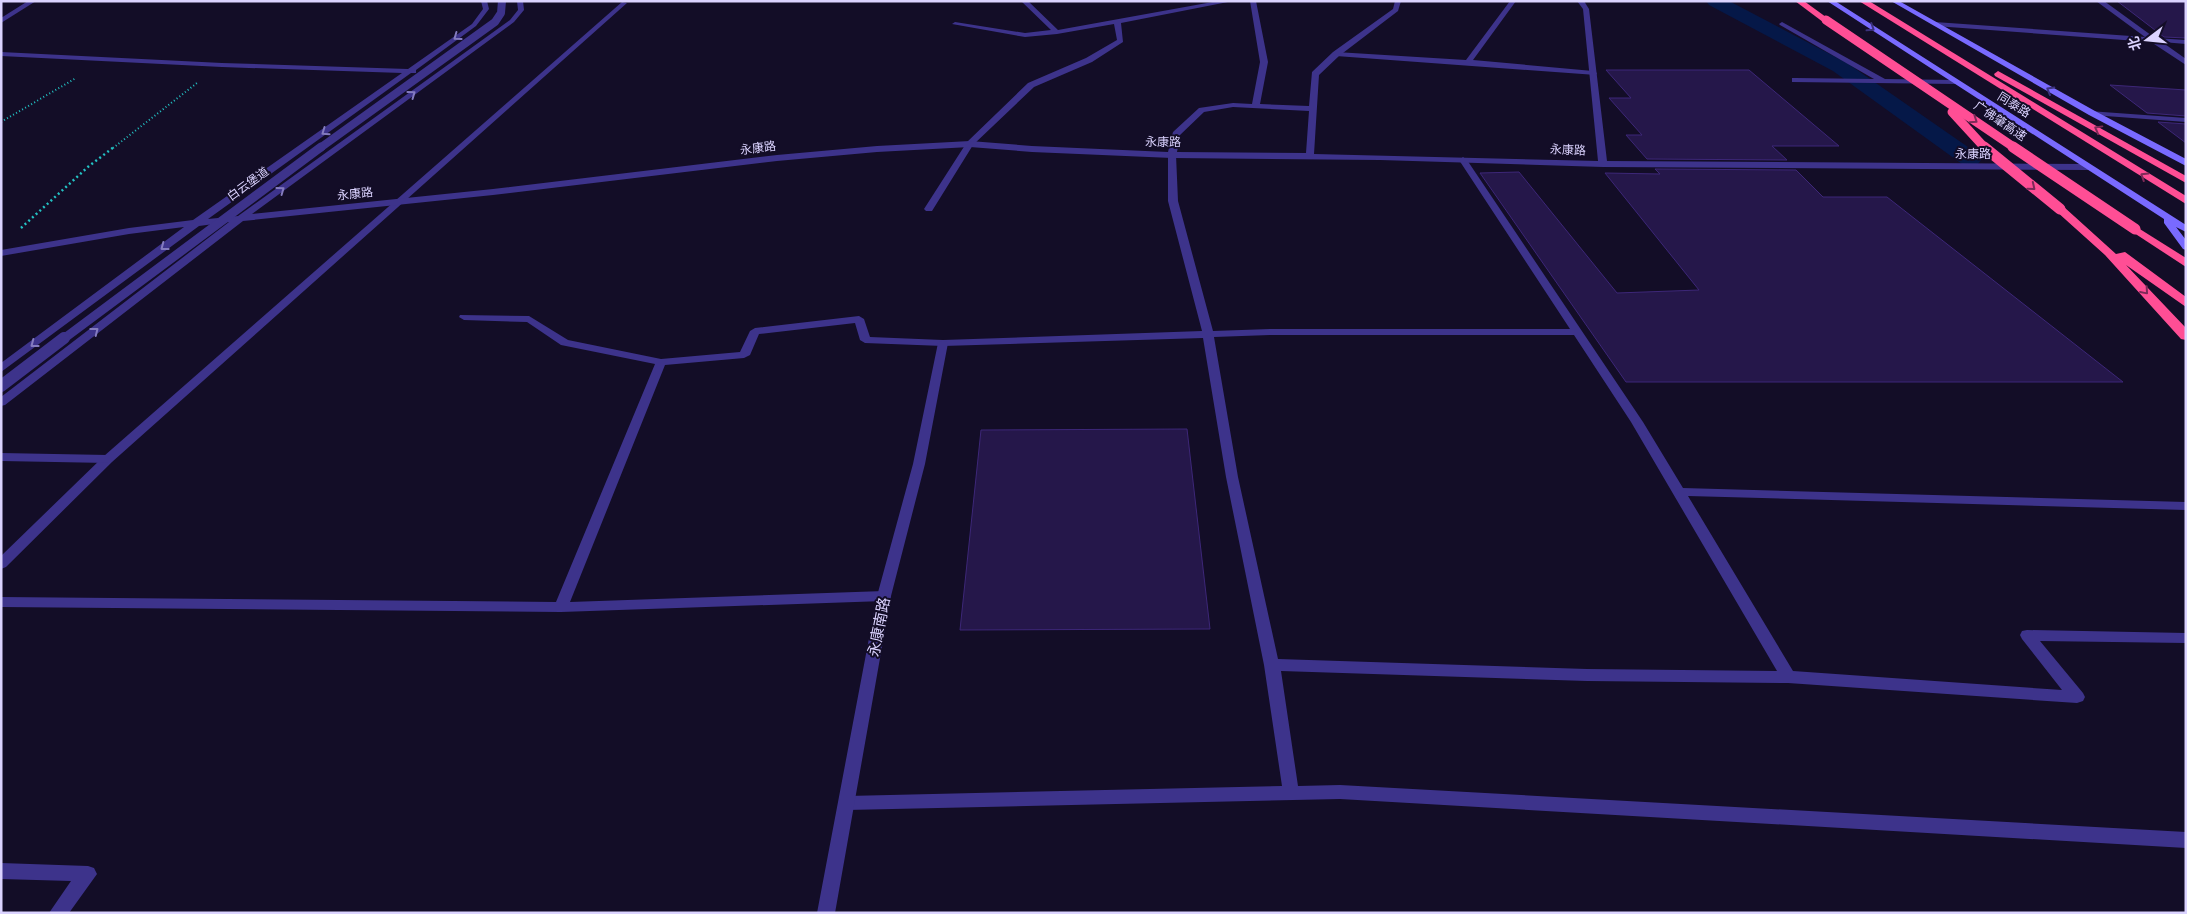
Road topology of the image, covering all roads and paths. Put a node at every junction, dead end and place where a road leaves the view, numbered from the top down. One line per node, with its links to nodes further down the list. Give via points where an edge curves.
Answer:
1 (33, 1): 18 (street)
2 (484, 1): 31 (street, one-way to 31, via 486,9 474,24)
3 (502, 1): 71 (street, 白云堡道, bridge, via 496,22 247,200)
4 (520, 1): 32 (street, via 521,10 512,21)
5 (1024, 1): 22 (street)
6 (1230, 1): 17 (street)
7 (1253, 1): 38 (street, via 1264,62)
8 (1398, 1): 26 (street, via 1396,10)
9 (1513, 1): 28 (street)
10 (1580, 1): 33 (street, via 1586,9)
11 (1798, 1): 37 (highway, 广佛肇高速, bridge)
12 (1830, 1): 36 (main road, 同泰路, one-way to 36)
13 (1864, 1): 50 (highway, one-way to 13); 52 (highway, 广佛肇高速, one-way to 13)
14 (1894, 1): 21 (main road)
15 (2099, 1): 23 (street)
16 (624, 3): 51 (street)
17 (1118, 20): 22 (street); 43 (street, via 1121,41 1088,60 1031,85)
18 (1, 21)
19 (955, 24): 22 (street, via 1025,35)
20 (1782, 24): 35 (street)
21 (1935, 24): 23 (street); 40 (main road, one-way to 21)
22 (1057, 32)
23 (2156, 40): 24 (street); 29 (street)
24 (2186, 42)
25 (1, 54): 27 (street)
26 (1336, 54): 28 (street); 39 (street, via 1315,74)
27 (107, 60): 30 (street); 42 (path)
28 (1468, 62): 33 (street)
29 (2186, 62)
30 (222, 65): 31 (street); 59 (path, via 89,166)
31 (410, 71): 32 (street); 57 (street, one-way to 57)
32 (443, 72): 56 (street, one-way to 32)
33 (1593, 74): 48 (street)
34 (1794, 80): 35 (street)
35 (1884, 81): 36 (street)
36 (1956, 82): 49 (main road, 同泰路)
37 (1934, 93): 54 (highway, one-way to 54, bridge, via 1986,149); 62 (highway, 广佛肇高速, one-way to 62, bridge)
38 (1256, 105): 39 (street); 44 (street, via 1202,110 1176,134)
39 (1313, 108): 45 (street)
40 (2092, 113): 41 (street); 47 (main road)
41 (2186, 120)
42 (1, 122)
43 (970, 144): 44 (street, 永康路); 51 (street, 永康路, via 777,158); 53 (street)
44 (1172, 155): 45 (street, 永康路); 65 (street, via 1173,201)
45 (1310, 156): 46 (street, 永康路)
46 (1463, 160): 48 (street, 永康路); 66 (street)
47 (2186, 163)
48 (1603, 164): 49 (street, 永康路)
49 (2089, 167): 55 (main road, 同泰路)
50 (2186, 180)
51 (397, 202): 56 (street, 永康路); 74 (street)
52 (2186, 202)
53 (929, 209)
54 (2060, 209): 63 (highway); 67 (highway, one-way to 67, via 2109,253)
55 (2163, 214): 58 (main road, 同泰路); 60 (main road)
56 (241, 218): 57 (street, 永康路); 72 (street, one-way to 56)
57 (196, 223): 61 (street, 永康路); 70 (street, one-way to 70)
58 (2186, 229)
59 (16, 233)
60 (2186, 247)
61 (1, 253)
62 (2186, 263)
63 (2186, 303)
64 (464, 317): 69 (street, via 529,319 565,343)
65 (1208, 332): 66 (street); 68 (street); 82 (street, via 1232,477)
66 (1577, 332): 75 (street, via 1638,422)
67 (2186, 336)
68 (943, 343): 69 (street, via 865,340 859,319 755,331 744,356); 78 (street, 永康南路, via 919,464)
69 (661, 362): 80 (street)
70 (1, 369)
71 (1, 386)
72 (1, 403)
73 (1, 457): 74 (street)
74 (108, 459): 77 (street)
75 (1679, 492): 76 (street); 83 (street)
76 (2186, 506)
77 (1, 564)
78 (884, 596): 80 (street); 85 (street, 永康南路)
79 (1, 602): 80 (street)
80 (561, 607)
81 (2186, 638): 83 (street, via 2027,635 2077,697)
82 (1272, 665): 83 (street); 84 (street)
83 (1788, 678)
84 (1291, 793): 85 (street); 86 (street, via 1340,792)
85 (847, 803): 89 (street, 永康南路)
86 (2186, 840)
87 (1, 871): 88 (street, via 88,874)
88 (58, 913)
89 (826, 913)

